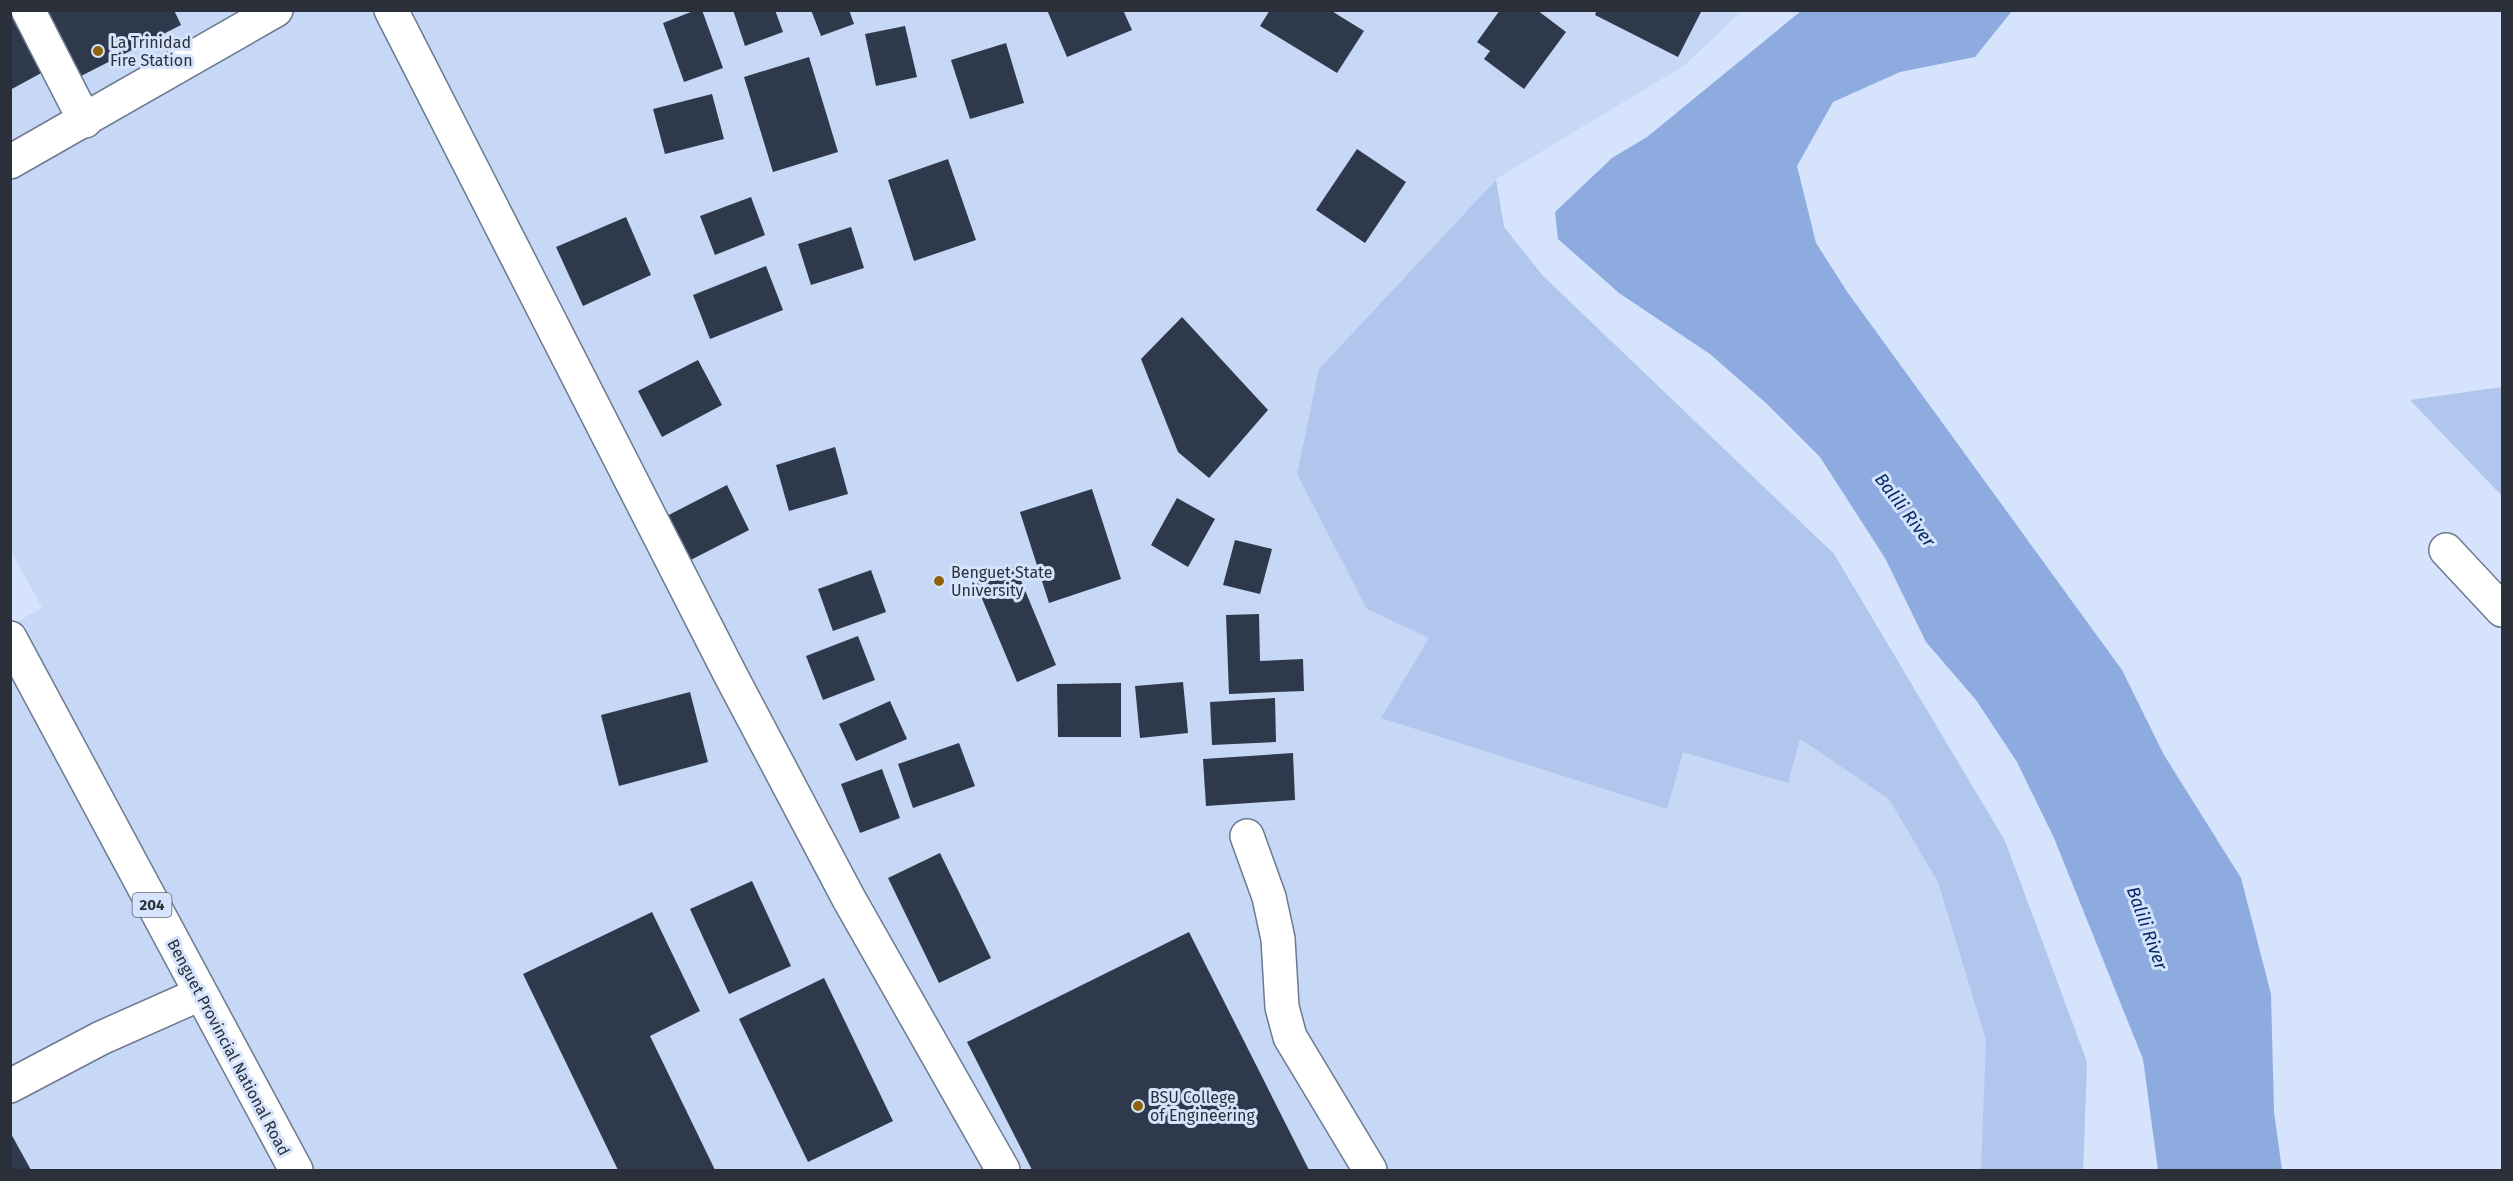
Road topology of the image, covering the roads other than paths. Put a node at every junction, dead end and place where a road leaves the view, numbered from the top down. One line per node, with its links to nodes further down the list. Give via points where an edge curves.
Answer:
1 (28, 10): 4 (main road)
2 (276, 10): 4 (main road)
3 (391, 10): 13 (main road, via 724,665 849,899)
4 (85, 121): 5 (main road)
5 (10, 162)
6 (2446, 550): 7 (main road)
7 (2502, 610)
8 (10, 638): 10 (main road, Benguet Provincial National Road / 204)
9 (1247, 836): 14 (main road, via 1269,897 1278,939 1282,1007 1290,1037)
10 (200, 994): 11 (main road, via 101,1038); 12 (main road, Benguet Provincial National Road / 204)
11 (10, 1086)
12 (296, 1170)
13 (1003, 1170)
14 (1370, 1170)

